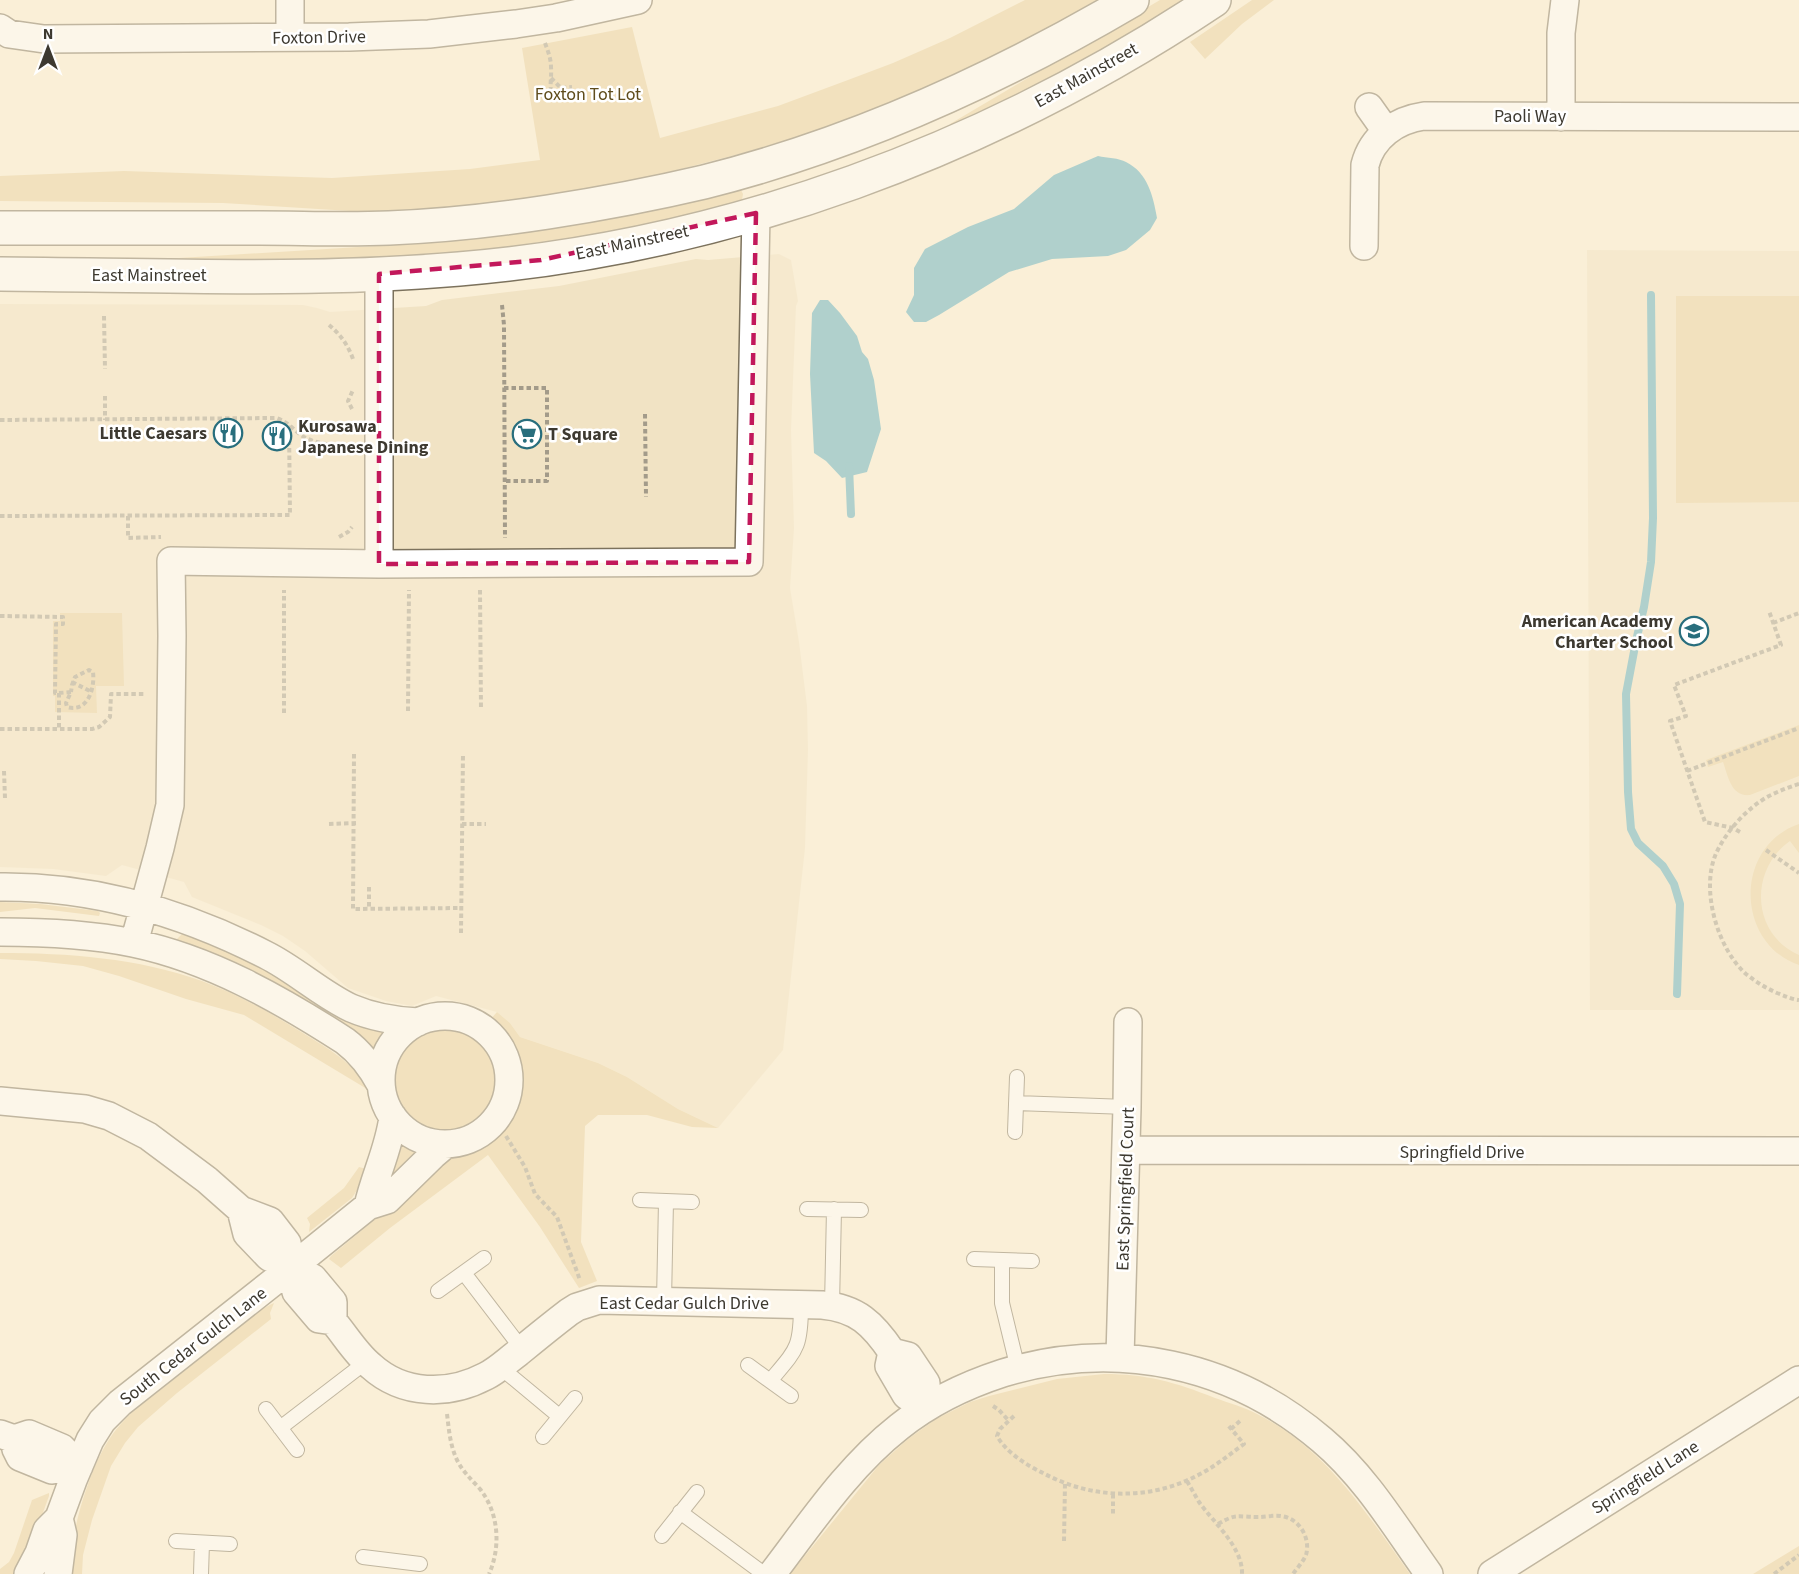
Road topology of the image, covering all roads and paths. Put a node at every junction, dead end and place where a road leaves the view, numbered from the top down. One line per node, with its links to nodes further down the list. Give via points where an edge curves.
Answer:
1 (290, 0): 8 (street)
2 (638, 0): 6 (street, Foxton Drive)
3 (1132, 0): 13 (main road)
4 (1214, 0): 18 (main road, East Mainstreet, via 1099,70 980,130 847,184)
5 (1565, 0): 15 (street)
6 (568, 8): 8 (street, Foxton Drive, via 516,24 429,34)
7 (0, 28): 8 (street, Foxton Drive, via 9,34 44,39)
8 (290, 37)
9 (544, 42): 10 (path)
10 (551, 78): 12 (path); 12 (path, via 553,98)
11 (572, 87): 12 (path)
12 (561, 88)
13 (957, 93): 18 (main road, via 940,121 928,128 770,184 764,189); 19 (main road, via 868,129 750,169 630,198 516,217 390,228)
14 (1369, 107): 17 (street)
15 (1561, 117): 16 (street, Paoli Way); 17 (street, Paoli Way, via 1424,116)
16 (1799, 117)
17 (1386, 131): 20 (street, Paoli Way, via 1370,150 1365,165)
18 (756, 213): 23 (main road, East Mainstreet, via 687,232 570,255 460,269); 49 (street, via 749,562)
19 (0, 228)
20 (1364, 246)
21 (0, 274): 22 (main road, East Mainstreet)
22 (38, 274): 23 (main road, East Mainstreet); 24 (main road)
23 (379, 274): 49 (street)
24 (0, 288)
25 (502, 305): 31 (path)
26 (105, 316): 29 (path)
27 (330, 325): 28 (path, via 346,344)
28 (354, 364)
29 (105, 369)
30 (354, 384): 33 (path, via 348,401)
31 (504, 388): 41 (path); 41 (path, via 547,388 547,481)
32 (105, 396): 36 (path)
33 (352, 409)
34 (645, 414): 42 (path)
35 (0, 420): 36 (path)
36 (105, 420): 37 (path, via 276,418)
37 (289, 425): 39 (path, via 306,439 335,445); 44 (path, via 290,515)
38 (353, 448): 39 (path)
39 (349, 455): 40 (path)
40 (352, 459)
41 (505, 481): 48 (path)
42 (646, 497)
43 (0, 516): 44 (path)
44 (128, 516): 46 (path, via 128,538)
45 (353, 523): 47 (path, via 348,532)
46 (162, 537)
47 (328, 537)
48 (505, 538)
49 (379, 564): 87 (street, via 171,561 171,792 166,826)
50 (284, 590): 64 (path)
51 (409, 590): 63 (path)
52 (480, 590): 62 (path)
53 (1769, 611): 56 (path)
54 (1799, 613): 56 (path)
55 (0, 616): 60 (path, via 63,617 63,624 56,624)
56 (1773, 623): 74 (path, via 1781,645 1674,685 1686,716 1670,721)
57 (72, 682): 58 (path); 59 (path); 59 (path, via 76,675 91,671)
58 (71, 692): 59 (path, via 66,705 72,708 83,704); 60 (path)
59 (92, 692)
60 (59, 693): 67 (path)
61 (144, 694): 68 (path, via 111,694 108,720 92,729)
62 (482, 710)
63 (408, 711)
64 (284, 713)
65 (1799, 728): 74 (path)
66 (2, 729): 67 (path); 69 (path)
67 (59, 729): 68 (path)
68 (64, 729): 70 (path)
69 (4, 736)
70 (64, 738)
71 (354, 754): 77 (path)
72 (463, 754): 79 (path)
73 (4, 771): 76 (path)
74 (1687, 771): 81 (path, via 1705,822)
75 (1799, 784): 81 (path, via 1759,802)
76 (5, 798)
77 (355, 823): 78 (path); 88 (path, via 353,909)
78 (329, 824)
79 (462, 824): 80 (path); 89 (path)
80 (486, 824)
81 (1733, 828): 82 (path); 93 (path, via 1713,865 1711,899 1718,930 1746,974 1765,988)
82 (1740, 832)
83 (1766, 850): 84 (path)
84 (1799, 873)
85 (0, 887): 87 (street, via 75,891)
86 (369, 887): 88 (path)
87 (143, 906): 92 (street); 94 (street, via 238,941 350,1007 387,1020)
88 (369, 908): 89 (path)
89 (462, 908): 91 (path)
90 (0, 932): 92 (street, via 54,933)
91 (461, 933)
92 (134, 943): 97 (street, via 215,969 261,991 351,1046)
93 (1799, 1000)
94 (417, 1022): 97 (street, via 389,1048); 104 (street, via 448,1016 477,1024 497,1043 508,1068 507,1096 495,1120 473,1138)
95 (1128, 1022): 100 (street, East Springfield Court)
96 (1017, 1077): 99 (lane)
97 (381, 1085): 101 (street)
98 (0, 1101): 118 (street, East Cedar Gulch Drive, via 84,1109 122,1121 148,1136 242,1210 270,1221 287,1243)
99 (1016, 1103): 100 (lane); 102 (lane)
100 (1128, 1107): 105 (street, East Springfield Court)
101 (393, 1117): 104 (street, via 416,1137); 110 (street)
102 (1015, 1132)
103 (506, 1136): 120 (path, via 520,1156 536,1194 557,1217)
104 (446, 1144): 110 (street, South Cedar Gulch Lane, via 387,1200)
105 (1126, 1150): 106 (street, Springfield Drive); 126 (street, East Springfield Court)
106 (1799, 1151)
107 (640, 1200): 108 (lane)
108 (666, 1201): 109 (lane); 122 (lane)
109 (692, 1202)
110 (368, 1206): 118 (street, South Cedar Gulch Lane)
111 (807, 1209): 112 (lane)
112 (834, 1209): 113 (lane); 124 (lane)
113 (861, 1210)
114 (484, 1258): 119 (lane)
115 (974, 1259): 116 (lane)
116 (1002, 1260): 117 (lane); 130 (lane, via 1002,1303)
117 (1032, 1261)
118 (291, 1268): 127 (street, East Cedar Gulch Drive, via 296,1292 319,1318 333,1321); 149 (street, South Cedar Gulch Lane, via 120,1403 95,1431)
119 (464, 1273): 121 (lane); 125 (lane)
120 (584, 1289)
121 (438, 1291)
122 (664, 1301): 123 (street, East Cedar Gulch Drive); 125 (street, East Cedar Gulch Drive, via 588,1303 569,1312)
123 (801, 1304): 124 (street, East Cedar Gulch Drive); 132 (lane, via 798,1344)
124 (832, 1306): 137 (street, East Cedar Gulch Drive, via 852,1312 870,1324 892,1352 908,1356 926,1383)
125 (522, 1349): 129 (street, East Cedar Gulch Drive)
126 (1120, 1357): 130 (street, via 1072,1359); 175 (street, via 1206,1374 1248,1391 1290,1415 1323,1440 1358,1476)
127 (366, 1362): 129 (street, East Cedar Gulch Drive, via 394,1383 428,1390 468,1385); 144 (lane)
128 (748, 1365): 132 (lane)
129 (500, 1367): 139 (lane)
130 (1018, 1369): 137 (street, via 964,1388)
131 (1799, 1380): 176 (street, Springfield Lane)
132 (770, 1381): 133 (lane)
133 (791, 1396)
134 (575, 1398): 139 (lane)
135 (993, 1406): 142 (path)
136 (447, 1407): 170 (path, via 453,1451 485,1498 497,1532)
137 (925, 1408): 172 (street, via 882,1440 855,1468)
138 (266, 1409): 144 (lane)
139 (559, 1416): 147 (lane)
140 (1014, 1416): 142 (path)
141 (1241, 1420): 145 (path)
142 (1009, 1421): 151 (path, via 997,1432 1000,1442 1032,1467)
143 (1227, 1424): 145 (path)
144 (280, 1428): 148 (lane)
145 (1231, 1429): 150 (path, via 1244,1444)
146 (7, 1436): 149 (street, via 29,1434 62,1448)
147 (543, 1437)
148 (297, 1450)
149 (79, 1466): 156 (street, South Cedar Gulch Lane)
150 (1187, 1481): 153 (path, via 1145,1493); 157 (path)
151 (1065, 1483): 153 (path); 159 (path)
152 (696, 1492): 154 (lane)
153 (1113, 1494): 155 (path)
154 (680, 1512): 158 (lane); 171 (lane)
155 (1113, 1516)
156 (59, 1518): 167 (street, South Cedar Gulch Lane, via 47,1530); 168 (street, South Cedar Gulch Lane, via 63,1535)
157 (1218, 1524): 173 (path, via 1239,1557); 174 (path, via 1234,1516 1282,1516 1298,1524 1306,1551)
158 (662, 1536)
159 (1064, 1540)
160 (176, 1541): 161 (lane)
161 (202, 1543): 162 (lane); 169 (lane)
162 (230, 1544)
163 (1799, 1555): 177 (path)
164 (363, 1557): 166 (lane)
165 (420, 1563): 166 (lane)
166 (392, 1567)
167 (28, 1574)
168 (58, 1574)
169 (201, 1574)
170 (489, 1574)
171 (764, 1574)
172 (772, 1574)
173 (1242, 1574)
174 (1293, 1574)
175 (1429, 1574)
176 (1492, 1574)
177 (1774, 1574)

